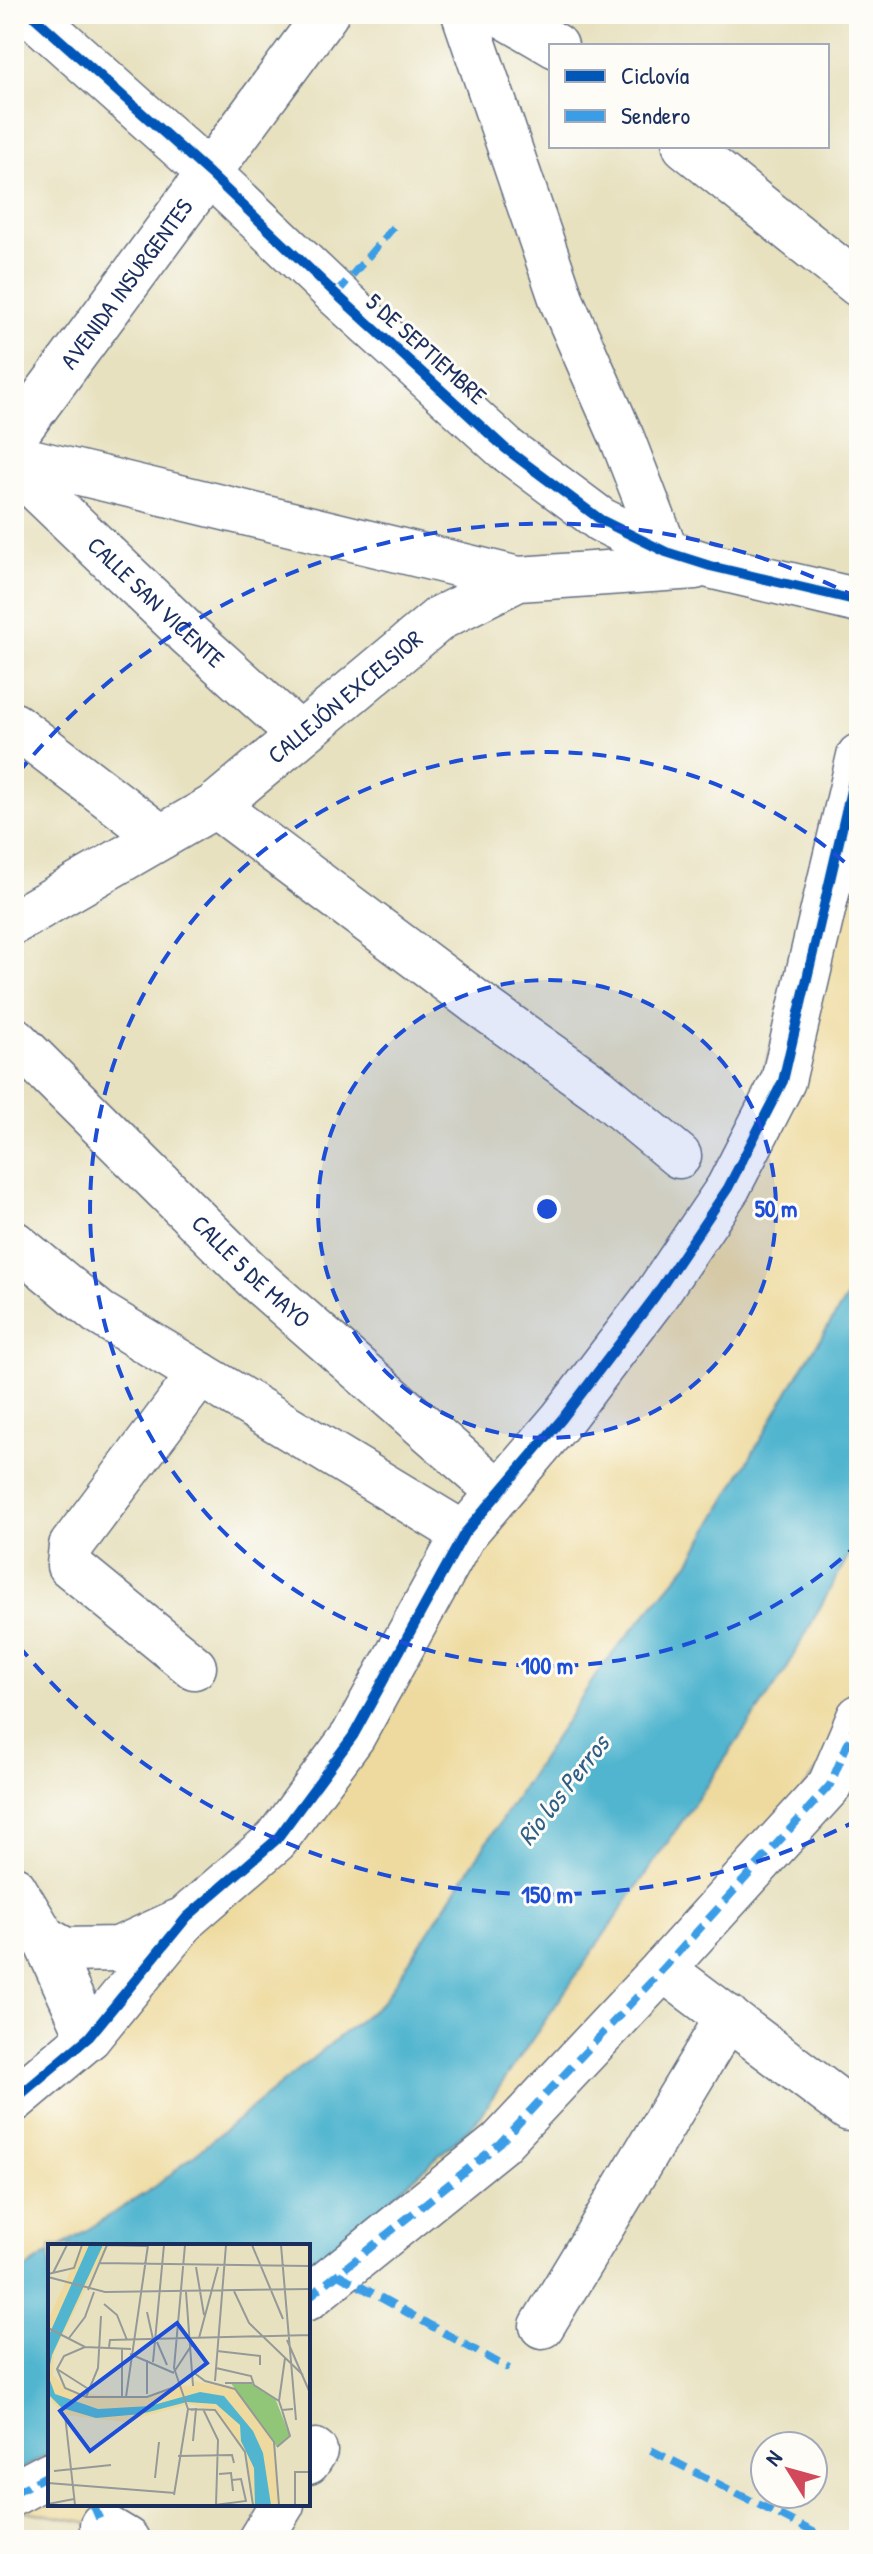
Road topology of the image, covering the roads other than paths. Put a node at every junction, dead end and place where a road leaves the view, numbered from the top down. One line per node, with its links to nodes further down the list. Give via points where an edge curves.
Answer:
1 (31, 14): 7 (street, 5 DE SEPTIEMBRE)
2 (326, 14): 7 (street, AVENIDA INSURGENTES)
3 (464, 14): 12 (street, via 563,304)
4 (501, 14): 5 (street)
5 (553, 44)
6 (688, 148): 8 (street)
7 (209, 173): 9 (street, AVENIDA INSURGENTES); 12 (street, 5 DE SEPTIEMBRE, via 506,449 601,520)
8 (858, 283)
9 (14, 437)
10 (14, 457): 14 (street)
11 (14, 467): 17 (street, CALLE SAN VICENTE)
12 (666, 552): 13 (street, 5 DE SEPTIEMBRE)
13 (710, 566): 14 (street, CALLEJÓN EXCELSIOR); 15 (street, 5 DE SEPTIEMBRE)
14 (518, 579): 17 (street, CALLEJÓN EXCELSIOR, via 440,618)
15 (859, 601)
16 (14, 725): 20 (street)
17 (299, 734): 19 (street, CALLEJÓN EXCELSIOR)
18 (859, 756): 26 (street, via 783,1081 728,1188 654,1298)
19 (215, 806): 20 (street, CALLEJÓN EXCELSIOR); 23 (street, via 598,1089)
20 (161, 837): 21 (street, CALLEJÓN EXCELSIOR)
21 (14, 922)
22 (14, 1039): 26 (street, CALLE 5 DE MAYO, via 258,1281)
23 (679, 1156)
24 (14, 1243): 25 (street, via 99,1313)
25 (200, 1374): 27 (street); 28 (street, via 71,1546 69,1565)
26 (499, 1492): 27 (street)
27 (464, 1534): 31 (street, via 353,1736 276,1840)
28 (194, 1667)
29 (859, 1717): 32 (street, via 830,1785)
30 (26, 1915): 31 (street, via 65,1950 118,1949); 34 (street)
31 (187, 1917): 34 (street)
32 (663, 1969): 33 (street); 37 (street, via 500,2143)
33 (728, 2017): 36 (street); 38 (street)
34 (89, 2037): 35 (street)
35 (14, 2100)
36 (849, 2109)
37 (310, 2296)
38 (542, 2326)
39 (48, 2475): 40 (street)
40 (14, 2493)
41 (281, 2506): 42 (street)
42 (260, 2540)

